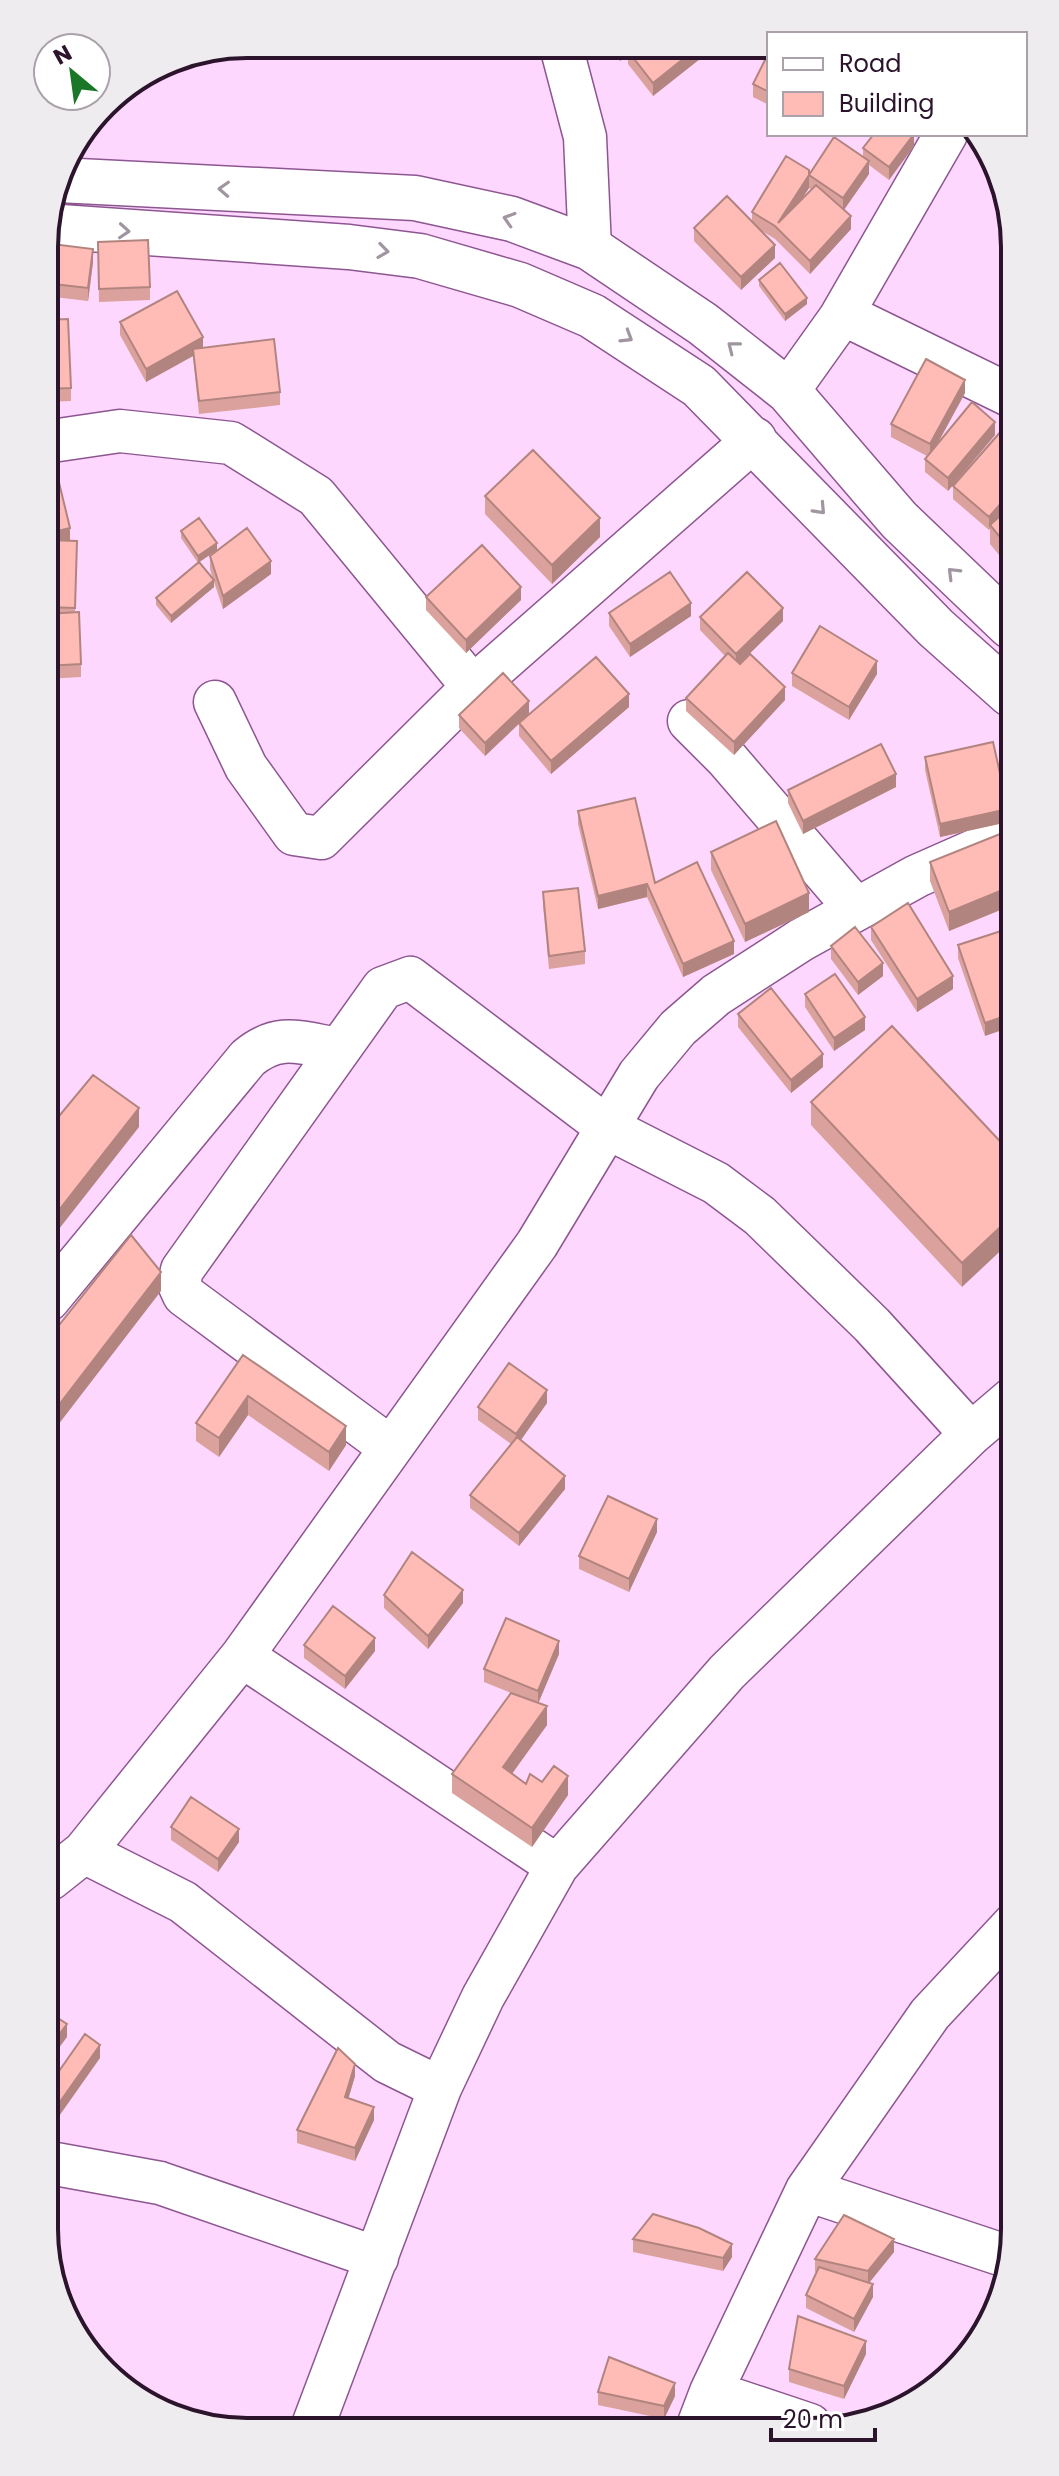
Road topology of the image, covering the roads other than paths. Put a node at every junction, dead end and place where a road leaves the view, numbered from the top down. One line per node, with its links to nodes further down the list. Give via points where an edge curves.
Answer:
1 (564, 58): 7 (street, via 585,137)
2 (945, 136): 8 (street)
3 (70, 181): 4 (main road, one-way to 3)
4 (268, 192): 6 (main road); 7 (main road, one-way to 4, via 512,219 415,198)
5 (59, 227): 6 (main road, one-way to 6)
6 (264, 241): 11 (main road, one-way to 11, via 420,256 520,285 628,337 699,386)
7 (590, 248): 9 (main road, one-way to 7, via 703,324)
8 (843, 314): 9 (street); 10 (street)
9 (788, 391): 13 (main road, one-way to 9, via 899,520)
10 (1001, 391)
11 (755, 439): 14 (main road, one-way to 14, via 936,628); 15 (street)
12 (58, 440): 15 (street, via 120,431 231,443 316,496)
13 (1001, 617)
14 (1001, 686)
15 (473, 687): 16 (street, via 321,838 294,834 246,767)
16 (215, 702)
17 (689, 721): 19 (street)
18 (1001, 839): 19 (street)
19 (856, 909): 21 (street, via 716,995 678,1028 639,1075)
20 (338, 1049): 21 (street, via 383,988 410,978); 22 (street, via 284,1040 265,1044 248,1058); 25 (street, via 182,1270 179,1284 184,1295)
21 (608, 1128): 24 (street, via 716,1183 760,1216 872,1325); 25 (street, via 537,1244)
22 (58, 1288)
23 (1001, 1408): 24 (street)
24 (971, 1434): 28 (street, via 727,1672)
25 (391, 1448): 26 (street)
26 (242, 1656): 27 (street); 28 (street)
27 (84, 1852): 29 (street); 31 (street, via 183,1902 387,2062)
28 (557, 1866): 31 (street, via 483,1997)
29 (58, 1873)
30 (1001, 1938): 33 (street, via 930,2014)
31 (440, 2088): 35 (street)
32 (58, 2164): 35 (street, via 160,2183)
33 (807, 2190): 34 (street); 36 (street)
34 (999, 2254)
35 (377, 2258): 37 (street)
36 (704, 2409): 38 (street)
37 (316, 2418)
38 (764, 2418)

